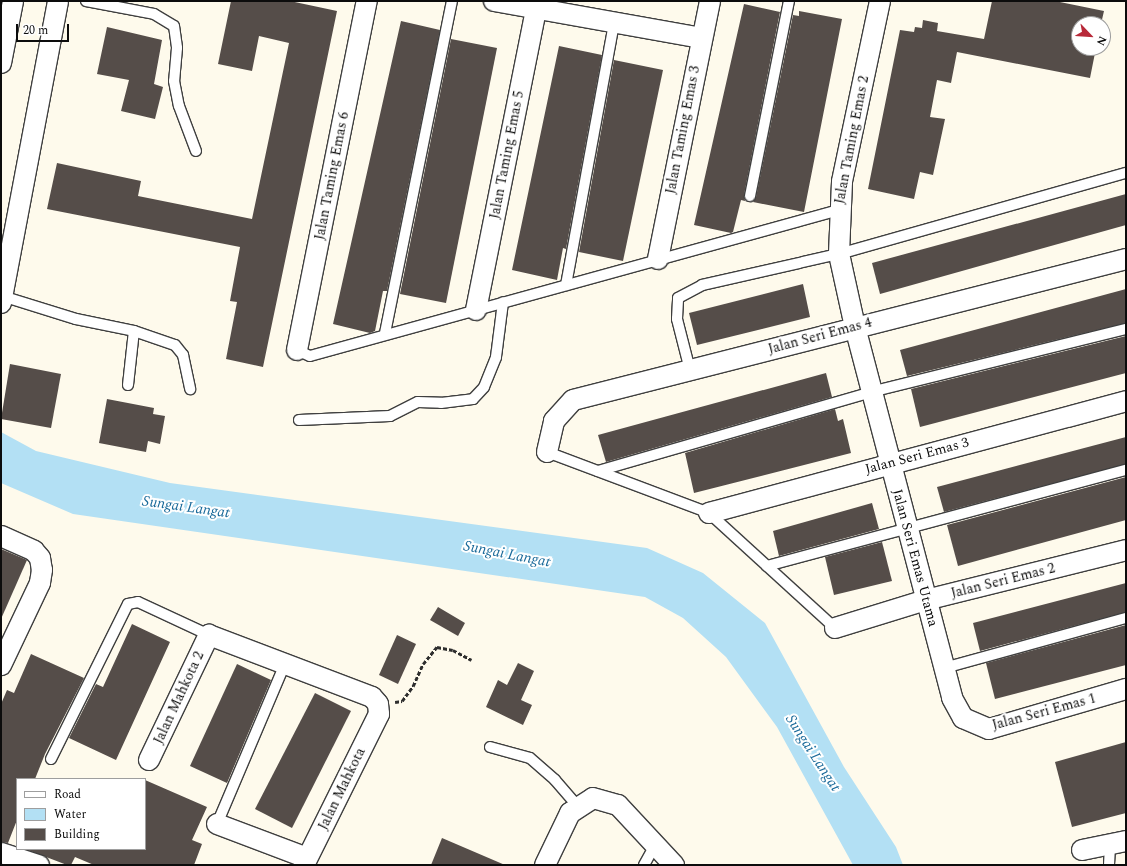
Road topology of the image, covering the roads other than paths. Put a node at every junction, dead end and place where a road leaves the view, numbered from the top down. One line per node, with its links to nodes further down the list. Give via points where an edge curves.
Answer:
1 (13, 1): 13 (street)
2 (58, 1): 23 (street)
3 (86, 1): 15 (lane, via 154,14 174,26 177,48 174,81 179,106)
4 (367, 1): 30 (street, Jalan Taming Emas 6)
5 (452, 1): 29 (lane)
6 (494, 1): 10 (street)
7 (710, 1): 12 (street, Jalan Taming Emas 3)
8 (789, 1): 17 (lane)
9 (880, 1): 18 (street, Jalan Taming Emas 2, via 842,182)
10 (537, 5): 11 (street); 25 (street, Jalan Taming Emas 5)
11 (614, 23): 12 (street); 22 (lane)
12 (701, 38): 20 (street, Jalan Taming Emas 3)
13 (3, 42): 14 (street)
14 (1, 62)
15 (196, 151)
16 (1126, 173): 19 (lane)
17 (750, 196)
18 (839, 210): 19 (street, Jalan Taming Emas 2); 20 (lane)
19 (839, 254): 26 (street, Jalan Taming Emas 2); 31 (lane, via 702,285 678,298 677,319)
20 (658, 259): 22 (lane)
21 (1126, 259): 26 (street, Jalan Seri Emas 4)
22 (566, 285): 24 (lane)
23 (2, 300): 28 (lane)
24 (503, 302): 25 (lane); 36 (lane, via 496,357 484,387 473,398 441,403 418,402 390,416)
25 (476, 310): 29 (lane)
26 (855, 327): 31 (street, Jalan Seri Emas 4); 34 (street, Jalan Seri Emas Utama)
27 (1126, 329): 34 (lane)
28 (134, 331): 32 (lane); 33 (lane, via 174,345 183,355)
29 (385, 333): 30 (lane, via 310,356)
30 (297, 350)
31 (690, 370): 37 (street, Jalan Seri Emas 4, via 573,400 554,421)
32 (128, 384)
33 (190, 389)
34 (871, 392): 38 (street, Jalan Seri Emas Utama); 40 (lane)
35 (1126, 400): 38 (street, Jalan Seri Emas 3)
36 (299, 420)
37 (547, 452): 40 (lane)
38 (890, 463): 41 (street, Jalan Seri Emas 3); 42 (street, Jalan Seri Emas Utama)
39 (1126, 470): 42 (lane)
40 (598, 471): 41 (lane)
41 (709, 513): 45 (lane)
42 (907, 528): 45 (lane); 46 (street, Jalan Seri Emas Utama)
43 (1, 536): 51 (street, via 34,551 40,558 42,570 40,583)
44 (1126, 550): 46 (street, Jalan Seri Emas 2)
45 (767, 566): 48 (lane)
46 (926, 600): 48 (street, Jalan Seri Emas 2); 52 (street, Jalan Seri Emas Utama)
47 (1126, 618): 52 (lane)
48 (835, 628)
49 (209, 635): 50 (street); 56 (lane, via 138,602 128,604); 57 (street, Jalan Mahkota 2)
50 (285, 664): 59 (lane); 64 (street, Jalan Mahkota, via 372,697 379,709)
51 (1, 665)
52 (944, 668): 54 (street, Jalan Seri Emas Utama, via 952,698)
53 (1126, 689): 54 (street, Jalan Seri Emas 1, via 989,729)
54 (963, 718)
55 (490, 747): 58 (lane, via 530,758 555,780)
56 (51, 759)
57 (149, 760)
58 (578, 806): 61 (street, via 593,798 618,805); 66 (street, via 570,813)
59 (217, 824): 64 (street)
60 (1118, 842): 62 (street); 69 (lane)
61 (654, 845): 67 (lane); 68 (street)
62 (1082, 850)
63 (1, 853): 65 (street)
64 (306, 862)
65 (39, 865)
66 (545, 865)
67 (644, 865)
68 (674, 865)
69 (1109, 865)

